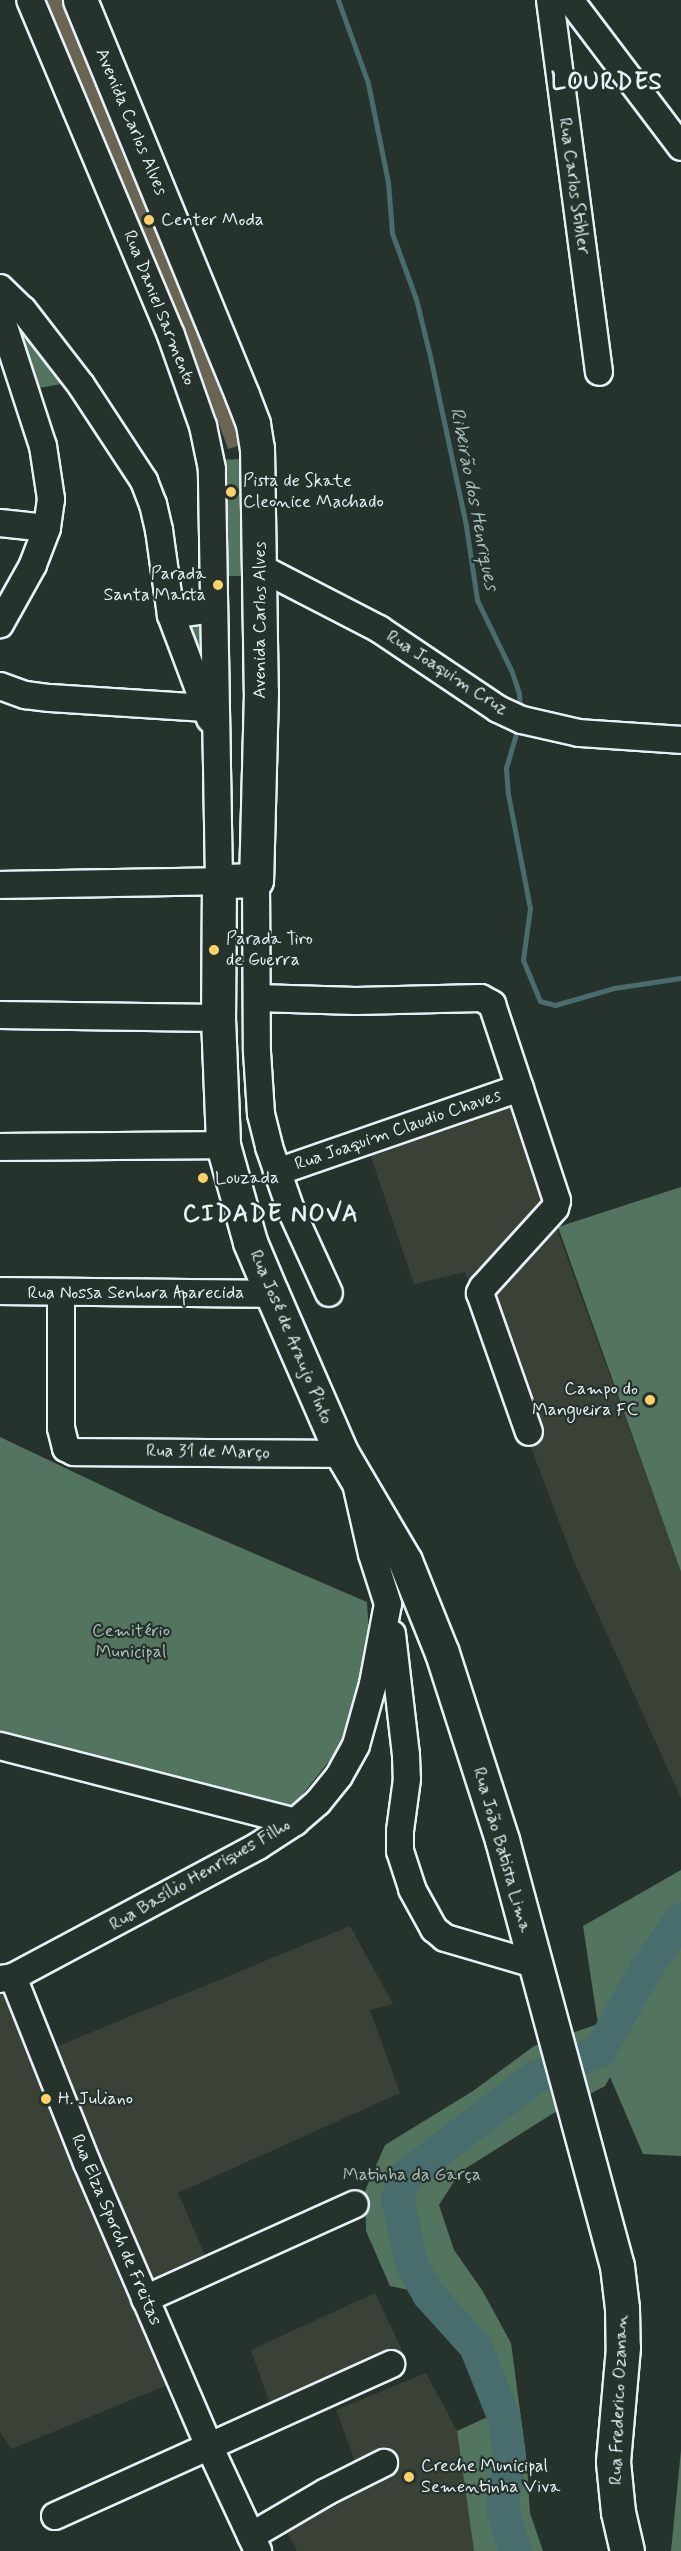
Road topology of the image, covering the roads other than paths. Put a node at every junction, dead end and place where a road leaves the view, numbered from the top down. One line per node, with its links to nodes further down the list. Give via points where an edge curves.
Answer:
1 (30, 0): 13 (street, Rua Daniel Sarmento, via 171,335 203,426 212,469)
2 (80, 0): 11 (main road, Avenida Carlos Alves, via 253,424)
3 (550, 0): 8 (street, Rua Carlos Stibler)
4 (570, 0): 5 (street)
5 (681, 147)
6 (0, 288): 12 (street, via 23,310 81,385 144,481 159,530)
7 (0, 314): 10 (street, via 43,446 51,499)
8 (599, 372)
9 (0, 523): 10 (street)
10 (48, 528): 14 (street, via 33,565)
11 (261, 568): 18 (street, Rua Joaquim Cruz, via 380,628 498,709 535,724 579,733); 19 (main road, Avenida Carlos Alves)
12 (171, 615): 13 (street); 16 (street)
13 (214, 621): 17 (street)
14 (0, 624)
15 (0, 686): 16 (street, via 50,698)
16 (206, 708): 17 (street)
17 (216, 735): 20 (street)
18 (681, 740)
19 (256, 880): 20 (main road); 22 (street)
20 (219, 881): 21 (street); 24 (main road, Rua José de Araujo Pinto)
21 (0, 885)
22 (257, 998): 25 (street, via 481,998 492,1004 496,1013); 28 (street, via 261,1114)
23 (0, 1015): 24 (street)
24 (218, 1018): 26 (main road, Rua José de Araujo Pinto)
25 (520, 1088): 28 (street, Rua Joaquim Claudio Chaves); 33 (street, via 555,1192 555,1208 480,1293)
26 (223, 1145): 27 (street); 32 (main road, Rua José de Araujo Pinto, via 250,1242)
27 (0, 1147)
28 (277, 1172): 31 (street)
29 (0, 1291): 30 (street, Rua Nossa Senhora Aparecida)
30 (61, 1293): 32 (street, Rua Nossa Senhora Aparecida); 34 (street, Rua 31 de Março, via 61,1428 66,1448 74,1452)
31 (329, 1293)
32 (272, 1294): 34 (main road, Rua José de Araujo Pinto)
33 (529, 1432)
34 (349, 1468): 35 (main road, Rua José de Araujo Pinto); 36 (street, Rua Basílio Henriques Filho)
35 (405, 1561): 39 (main road, Rua João Batista Lima, via 446,1664 502,1840)
36 (388, 1604): 38 (street, Rua Basílio Henriques Filho, via 382,1647 356,1745 339,1776); 39 (street, via 406,1755 400,1851 412,1889 434,1929 445,1938)
37 (0, 1746): 38 (street)
38 (295, 1822): 40 (street, Rua Basílio Henriques Filho, via 198,1879)
39 (534, 1965): 41 (main road, Rua João Batista Lima)
40 (7, 1978): 43 (street, Rua Elza Sporch de Freitas)
41 (584, 2144): 49 (main road, Rua Frederico Ozanan, via 607,2222 622,2308 621,2397 613,2462)
42 (355, 2204): 43 (street)
43 (145, 2299): 45 (street, Rua Elza Sporch de Freitas)
44 (391, 2364): 45 (street)
45 (210, 2448): 47 (street); 48 (street, Rua Elza Sporch de Freitas)
46 (384, 2463): 48 (street, via 326,2492)
47 (56, 2516)
48 (255, 2544)
49 (627, 2551)

